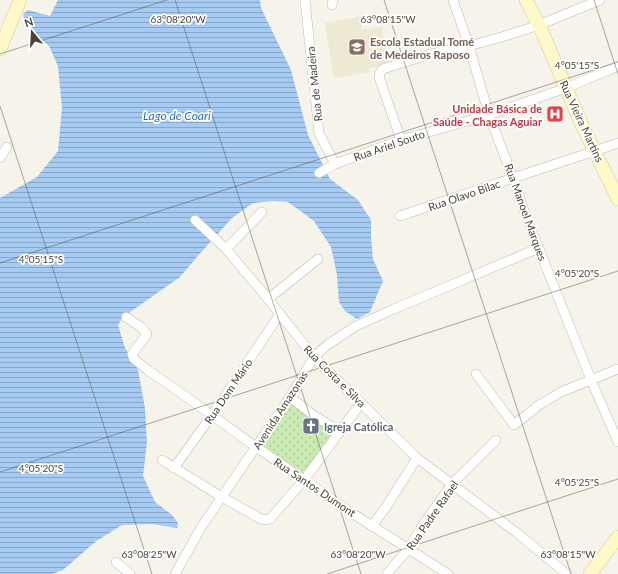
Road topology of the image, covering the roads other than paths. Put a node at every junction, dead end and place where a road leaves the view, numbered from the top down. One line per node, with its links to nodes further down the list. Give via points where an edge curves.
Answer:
1 (20, 0): 7 (main road)
2 (305, 0): 18 (street, Rua de Madeira, via 319,133)
3 (453, 0): 8 (street, Rua Manoel Marques)
4 (526, 0): 6 (main road, Rua Vieira Martins)
5 (600, 0): 6 (street)
6 (539, 25): 8 (street); 11 (main road, Rua Vieira Martins)
7 (3, 33): 9 (main road)
8 (469, 46): 12 (street, Rua Manoel Marques); 13 (street, via 427,55 382,69 379,77)
9 (0, 49)
10 (618, 66): 11 (street, Rua Ariel Souto)
11 (566, 88): 12 (street, Rua Ariel Souto); 16 (main road, Rua Vieira Martins)
12 (489, 115): 13 (street, Rua Ariel Souto); 20 (street, Rua Manoel Marques)
13 (401, 140): 18 (street, Rua Ariel Souto)
14 (618, 143): 16 (street, Rua Olavo Bilac)
15 (7, 147): 17 (street)
16 (596, 152): 20 (street, Rua Olavo Bilac); 21 (main road, Rua Vieira Martins)
17 (0, 158)
18 (335, 164): 19 (street, Rua Ariel Souto)
19 (319, 173)
20 (513, 178): 23 (street, Rua Olavo Bilac); 25 (street, Rua Manoel Marques)
21 (618, 199)
22 (262, 212): 26 (street)
23 (400, 216)
24 (195, 220): 26 (street, Rua Costa e Silva)
25 (539, 248): 31 (street, Avenida Amazonas, via 356,326); 34 (street, Rua Manoel Marques)
26 (226, 249): 28 (street, Rua Costa e Silva)
27 (318, 259): 28 (street)
28 (268, 299): 29 (street, Rua Costa e Silva)
29 (280, 314): 31 (street, Rua Costa e Silva); 37 (street, Rua Dom Mário)
30 (126, 317): 37 (street, Rua Santos Dumont, via 141,327 146,334 132,354 134,359)
31 (314, 357): 35 (street, Avenida Amazonas); 36 (street, Rua Costa e Silva)
32 (618, 369): 34 (street)
33 (476, 374): 34 (street, via 514,425 555,395)
34 (591, 380): 40 (street, Rua Manoel Marques)
35 (290, 397): 38 (street); 41 (street, Avenida Amazonas)
36 (361, 403): 38 (street); 42 (street, Rua Costa e Silva)
37 (212, 415): 41 (street, Rua Santos Dumont); 44 (street, Rua Dom Mário)
38 (340, 432): 45 (street)
39 (496, 440): 46 (street, Rua Padre Rafael)
40 (618, 442)
41 (256, 447): 45 (street, Rua Santos Dumont); 47 (street, Avenida Amazonas)
42 (417, 458): 46 (street, Rua Costa e Silva); 48 (street)
43 (162, 460): 44 (street)
44 (174, 468): 47 (street)
45 (304, 480): 47 (street, via 270,519 264,520); 48 (street, Rua Santos Dumont)
46 (452, 484): 50 (street, Rua Padre Rafael); 56 (street, Rua Costa e Silva)
47 (222, 497): 53 (street, Avenida Amazonas)
48 (372, 526): 50 (street, Rua Santos Dumont)
49 (618, 537): 57 (main road)
50 (408, 549): 54 (street, Rua Padre Rafael); 55 (street, Rua Santos Dumont)
51 (116, 562): 52 (street)
52 (130, 574)
53 (175, 574)
54 (387, 574)
55 (448, 574)
56 (567, 574)
57 (590, 574)

